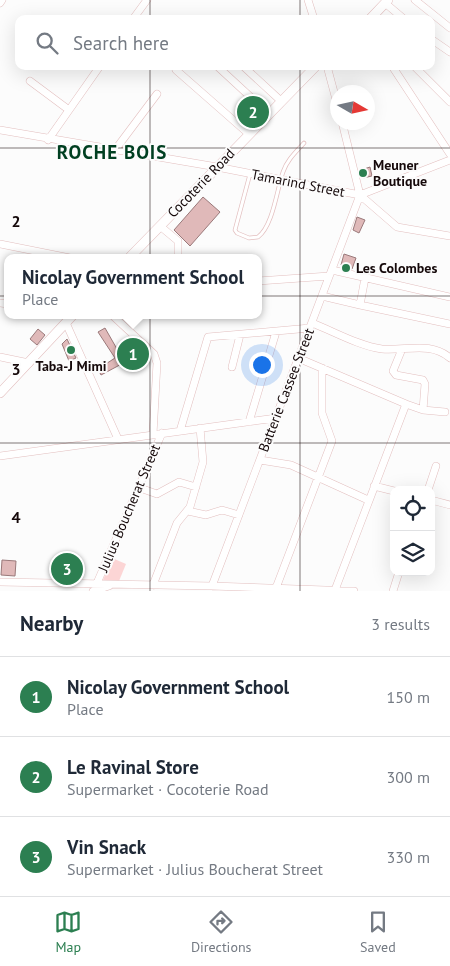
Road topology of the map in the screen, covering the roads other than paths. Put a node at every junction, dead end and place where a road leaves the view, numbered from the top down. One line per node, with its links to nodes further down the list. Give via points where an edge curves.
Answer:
1 (2, 0): 6 (street)
2 (147, 0): 7 (street)
3 (308, 0): 8 (street)
4 (415, 0): 11 (street)
5 (386, 1): 9 (street); 10 (street)
6 (0, 3)
7 (136, 15)
8 (313, 15)
9 (374, 15)
10 (400, 15)
11 (434, 15)
12 (435, 16): 13 (street)
13 (450, 28)
14 (435, 42): 15 (street)
15 (450, 52)
16 (97, 70): 29 (street)
17 (176, 70): 33 (street)
18 (221, 70): 30 (street)
19 (247, 70): 27 (street)
20 (312, 70): 27 (street, Cocoterie Road)
21 (328, 70): 25 (street)
22 (395, 70): 37 (street)
23 (418, 70): 28 (street)
24 (30, 81): 29 (street)
25 (332, 85)
26 (157, 94): 36 (street)
27 (282, 101): 30 (street, Cocoterie Road)
28 (450, 102)
29 (68, 110): 34 (street)
30 (268, 114): 33 (street, Cocoterie Road)
31 (0, 130): 34 (street, Tamarind Street)
32 (344, 130): 42 (street)
33 (249, 134): 39 (street, Cocoterie Road)
34 (48, 140): 36 (street, Tamarind Street)
35 (304, 143): 41 (lane, via 289,160)
36 (115, 150): 39 (street, Tamarind Street)
37 (450, 154)
38 (450, 160): 42 (street)
39 (217, 167): 40 (street, Tamarind Street); 43 (street, Cocoterie Road)
40 (251, 173): 41 (street, Tamarind Street); 41 (lane, via 235,230 249,238 258,237 266,230)
41 (281, 179): 42 (street, Tamarind Street)
42 (360, 195): 44 (street, via 397,227); 49 (street, Batterie Cassee Street)
43 (160, 226): 47 (street, Cocoterie Road); 48 (street, via 178,241)
44 (450, 236)
45 (0, 244): 46 (street)
46 (50, 254)
47 (133, 254)
48 (178, 254)
49 (330, 273): 50 (street); 51 (street); 52 (street, Batterie Cassee Street)
50 (366, 278): 53 (street); 54 (street)
51 (262, 281)
52 (322, 296): 54 (street); 59 (street, Batterie Cassee Street)
53 (450, 297)
54 (360, 305): 58 (street)
55 (67, 319): 66 (street)
56 (70, 319): 79 (street)
57 (116, 319): 78 (street, via 154,354 157,363)
58 (450, 324)
59 (311, 325): 60 (street); 62 (street, via 381,349); 64 (street, Batterie Cassee Street)
60 (276, 332): 61 (street); 74 (street)
61 (240, 335): 67 (street); 76 (street, via 206,339)
62 (402, 349): 65 (street, via 433,348); 71 (street, via 393,371 396,375 423,380)
63 (0, 357): 66 (street)
64 (298, 358): 68 (street); 73 (street, Batterie Cassee Street)
65 (450, 358)
66 (28, 363): 69 (street)
67 (232, 367)
68 (322, 368): 70 (street); 83 (street, via 322,413 332,441)
69 (0, 393)
70 (406, 404): 71 (street); 84 (street)
71 (423, 410): 72 (street)
72 (445, 412)
73 (276, 418): 74 (street); 81 (street, Batterie Cassee Street)
74 (249, 422): 75 (street)
75 (200, 428): 76 (street); 86 (street, via 203,462)
76 (180, 431): 77 (street)
77 (162, 433): 78 (street); 87 (street, Julius Boucherat Street)
78 (153, 434): 79 (street)
79 (118, 439): 80 (street)
80 (0, 456)
81 (260, 460): 83 (street, via 291,465); 93 (street, Batterie Cassee Street)
82 (436, 466): 85 (street)
83 (317, 477): 89 (street); 100 (street)
84 (374, 486): 88 (street); 89 (street)
85 (429, 486)
86 (196, 487): 87 (street, via 179,482 157,494); 92 (street)
87 (140, 488): 96 (street, Julius Boucherat Street)
88 (390, 489)
89 (368, 500): 102 (street)
90 (435, 501): 91 (street)
91 (450, 505)
92 (188, 511): 93 (street, via 206,515 222,510); 98 (street, via 178,524)
93 (239, 515): 99 (street, Batterie Cassee Street)
94 (398, 576): 105 (street)
95 (0, 582): 96 (street)
96 (97, 583): 97 (street)
97 (116, 584): 98 (street); 103 (street)
98 (152, 584): 99 (street)
99 (212, 586): 101 (street)
100 (276, 588): 101 (street); 102 (street)
101 (255, 590)
102 (335, 590): 104 (street)
103 (93, 591)
104 (354, 591)
105 (393, 591)

